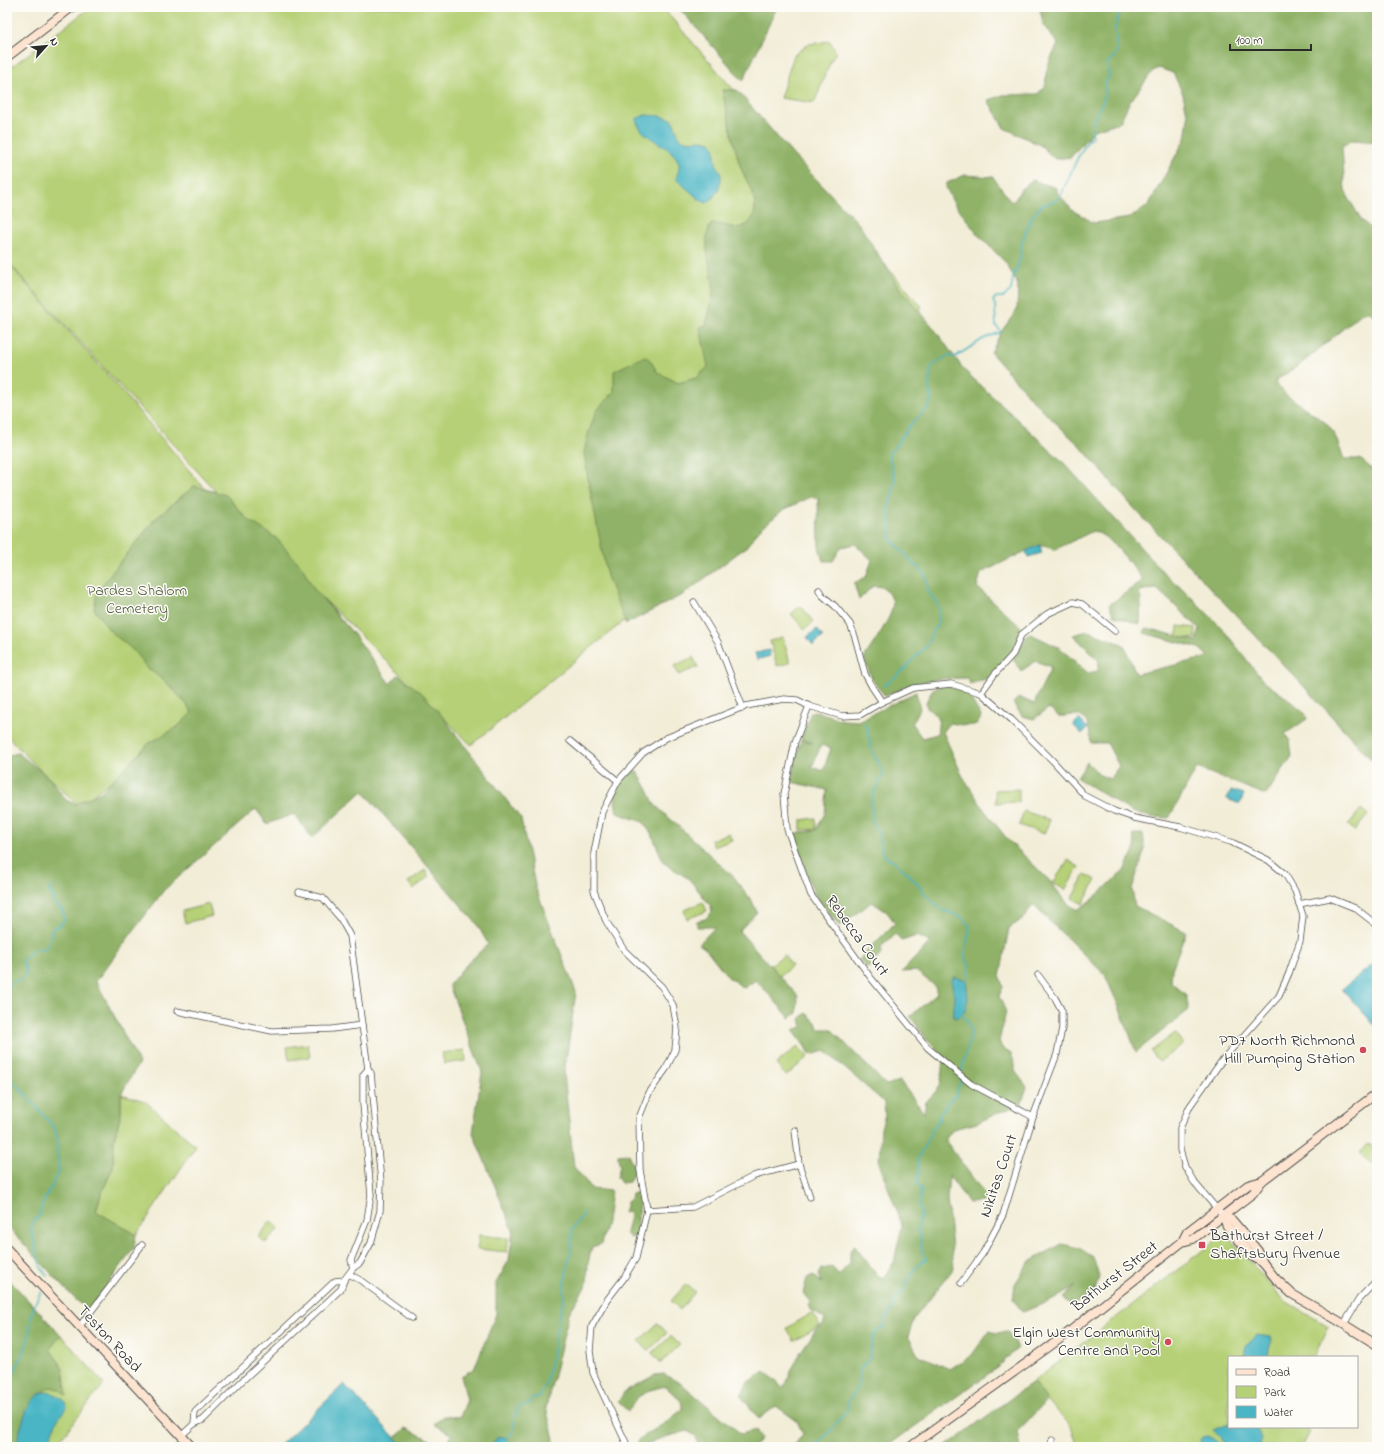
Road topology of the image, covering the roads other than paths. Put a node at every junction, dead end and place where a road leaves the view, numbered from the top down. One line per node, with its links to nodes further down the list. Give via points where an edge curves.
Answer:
1 (72, 7): 2 (main road)
2 (7, 57)
3 (819, 590): 7 (street, via 850,624 865,674)
4 (694, 602): 9 (street, via 718,642)
5 (1115, 631): 6 (street, via 1082,604 1073,602 1047,614 1021,634 1013,654)
6 (981, 693): 7 (street, via 951,684 913,688); 13 (street, via 1053,760 1085,796 1134,818 1180,827 1231,842 1268,860 1285,874)
7 (882, 702): 8 (street, via 860,715 842,716)
8 (809, 706): 9 (street, via 797,700 784,699); 22 (street, Rebecca Court, via 795,742 784,794 787,829 811,895 871,978 928,1048 971,1084)
9 (743, 708): 11 (street, via 666,738 643,753)
10 (570, 741): 11 (street)
11 (618, 781): 30 (street, via 602,812 594,853 594,891 606,921 624,950 662,987 673,1005 677,1028 676,1050 650,1093 639,1118 640,1170)
12 (299, 892): 17 (street, via 322,898 340,918 350,936)
13 (1299, 904): 14 (street, via 1330,898 1355,908); 29 (street, via 1303,916 1300,941 1278,996 1223,1059 1190,1106 1180,1128 1180,1150 1185,1167)
14 (1377, 925)
15 (1038, 975): 22 (street, Nikitas Court, via 1062,1011 1062,1028 1057,1054)
16 (177, 1011): 17 (street, via 272,1031)
17 (362, 1025): 18 (street)
18 (368, 1069): 20 (street, via 363,1075); 21 (street)
19 (1377, 1093): 25 (main road, Bathurst Street)
20 (363, 1104): 21 (street); 26 (street)
21 (373, 1104): 27 (street)
22 (1033, 1117): 39 (street, Nikitas Court, via 1003,1215 983,1253)
23 (795, 1130): 24 (street)
24 (799, 1164): 28 (street); 30 (street, via 754,1176 693,1207)
25 (1262, 1181): 29 (main road, Bathurst Street, via 1248,1185); 31 (main road, Bathurst Street, via 1253,1193)
26 (371, 1182): 27 (street); 35 (street, via 367,1220 351,1260)
27 (381, 1182): 35 (street, via 380,1211 376,1228 360,1263)
28 (810, 1197)
29 (1217, 1209): 31 (street); 32 (main road, Bathurst Street, via 1187,1232)
30 (647, 1210): 52 (street, via 636,1258 592,1326 590,1350 593,1373)
31 (1223, 1216): 32 (main road, Bathurst Street, via 1192,1239); 42 (main road, via 1232,1220 1258,1251 1263,1263 1292,1294)
32 (1182, 1242): 53 (main road, Bathurst Street, via 1064,1336)
33 (142, 1245): 43 (street)
34 (7, 1249): 43 (main road, Teston Road)
35 (353, 1268): 36 (street)
36 (349, 1274): 37 (street); 40 (street)
37 (344, 1280): 41 (street, via 335,1281); 44 (street, via 341,1289)
38 (1377, 1280): 42 (street, via 1359,1300)
39 (961, 1283)
40 (412, 1318)
41 (292, 1321): 44 (street); 46 (street)
42 (1344, 1324): 45 (main road)
43 (79, 1327): 49 (main road, Teston Road)
44 (299, 1328): 47 (street)
45 (1377, 1345)
46 (243, 1366): 47 (street); 48 (street, via 195,1412)
47 (251, 1373): 48 (street, via 203,1420)
48 (194, 1424): 49 (street)
49 (181, 1436): 51 (main road, Teston Road)
50 (1052, 1440): 54 (street)
51 (192, 1447)
52 (628, 1447)
53 (910, 1447)
54 (1050, 1447)

